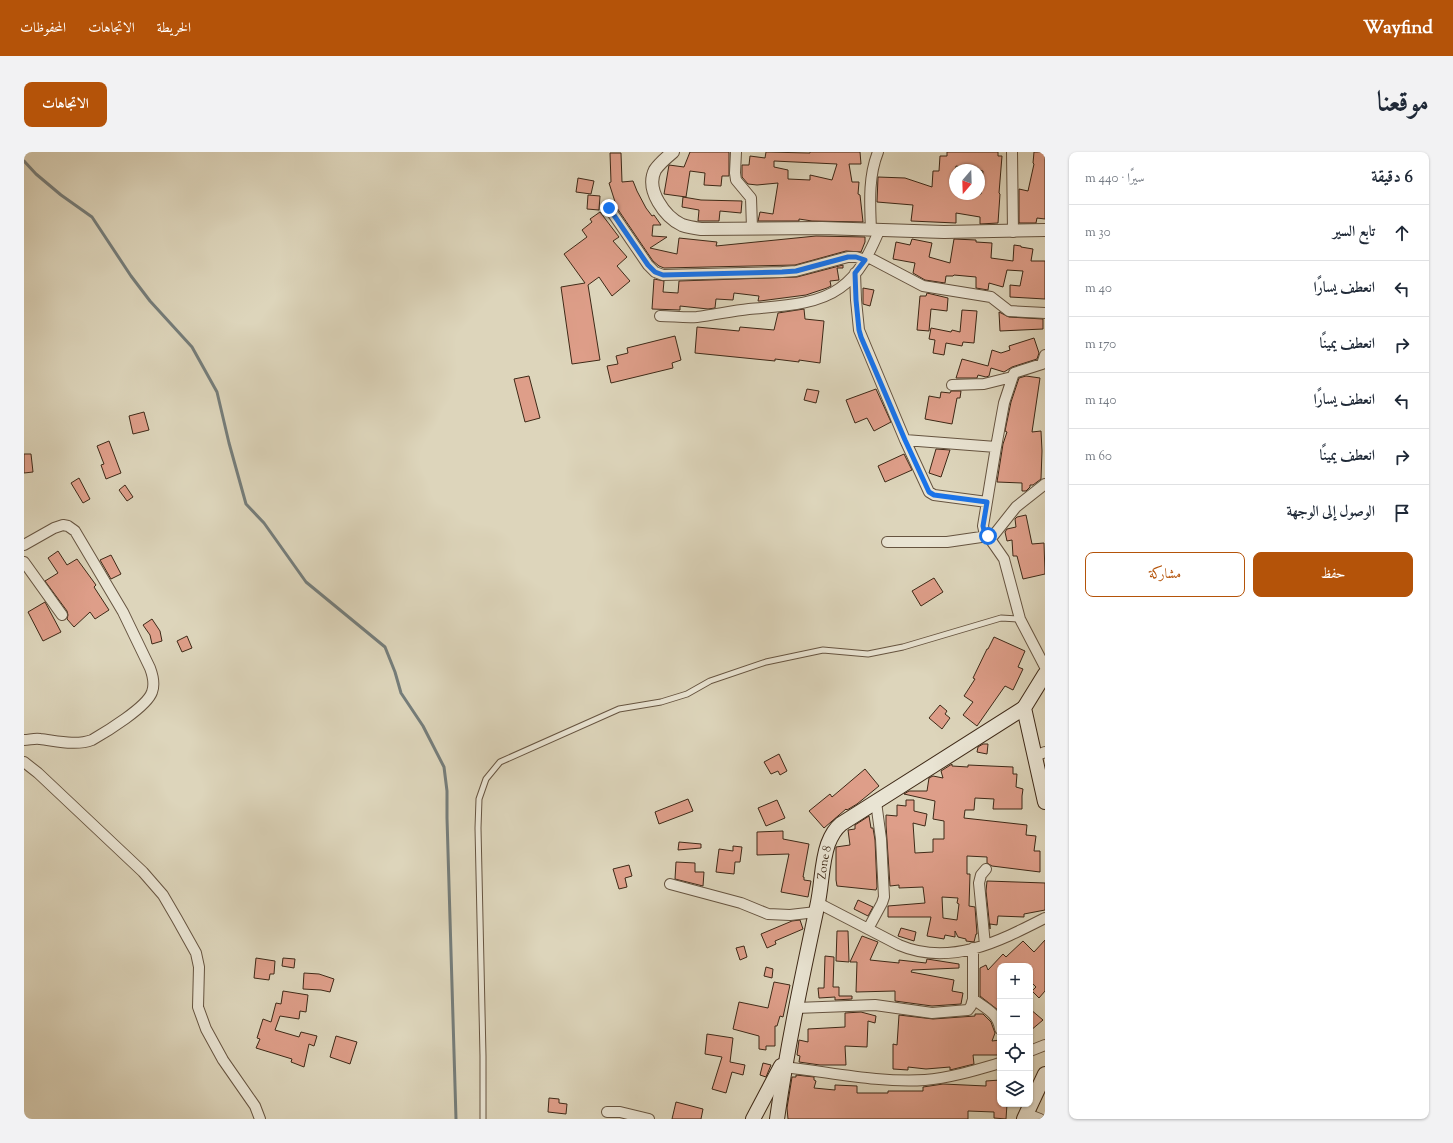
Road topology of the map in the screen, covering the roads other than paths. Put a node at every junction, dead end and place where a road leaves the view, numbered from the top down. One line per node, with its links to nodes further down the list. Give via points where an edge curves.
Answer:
1 (673, 152): 6 (street, via 656,169 653,179 654,192 667,214 691,228)
2 (736, 152): 6 (street, via 736,180 751,198)
3 (878, 152): 7 (street, via 870,188)
4 (1012, 152): 9 (street)
5 (609, 208): 10 (street, via 648,265 663,275 796,271 848,257)
6 (752, 228): 7 (street)
7 (875, 230): 9 (street); 10 (street)
8 (1045, 230): 9 (street)
9 (1012, 232)
10 (866, 259): 11 (street); 12 (street, via 923,286 991,297 1014,312)
11 (855, 273): 13 (street, via 835,292 803,303 696,317); 17 (street, via 859,330)
12 (1045, 313)
13 (660, 316)
14 (1044, 361): 15 (street, via 1015,372)
15 (1012, 377): 16 (street, via 984,384); 18 (street, via 1004,403)
16 (952, 385)
17 (905, 440): 18 (street); 20 (street, via 929,492 934,495)
18 (996, 447): 20 (street)
19 (1045, 484): 21 (street, via 1016,507 993,536)
20 (987, 502): 21 (street, via 983,529)
21 (988, 536): 22 (street, via 947,542); 26 (street, via 1004,559)
22 (886, 542)
23 (24, 545): 30 (street, via 63,525 75,531 124,612 150,668 154,683 148,701 92,740 81,743)
24 (24, 562): 25 (street)
25 (62, 615)
26 (1020, 619): 27 (street); 53 (lane, via 1001,618 903,647 868,654 823,650 766,662 710,681 687,694 661,702 618,709 500,762 486,779 479,799)
27 (1045, 667)
28 (1045, 674): 29 (main road)
29 (1024, 708): 31 (main road); 33 (main road, Zone 8)
30 (24, 740)
31 (1040, 754): 34 (main road)
32 (24, 762): 52 (street, via 163,895 196,953 199,967 198,1007 206,1029 223,1060 255,1106)
33 (876, 802): 37 (main road, Zone 8, via 841,824 831,837); 39 (street, via 884,897)
34 (1045, 802)
35 (986, 869): 40 (street, via 979,883)
36 (670, 884): 37 (street, via 741,903 768,914 790,915)
37 (817, 908): 39 (street); 43 (main road, Zone 8)
38 (1045, 918): 40 (street)
39 (868, 929): 41 (street, via 905,948 925,953 960,952)
40 (985, 945): 41 (street)
41 (973, 948): 42 (street)
42 (973, 999): 43 (street, via 968,1010 940,1013 881,1005); 44 (street)
43 (796, 1008): 47 (main road, Zone 8)
44 (997, 1019)
45 (1045, 1045): 46 (street)
46 (1033, 1050)
47 (785, 1062): 48 (street, via 875,1079 925,1080); 55 (main road); 56 (main road, Zone 8)
48 (997, 1064)
49 (1045, 1074): 51 (main road)
50 (607, 1112): 54 (street, via 620,1112)
51 (1026, 1116): 57 (street)
52 (260, 1119)
53 (482, 1119)
54 (649, 1119)
55 (753, 1119)
56 (777, 1119)
57 (1040, 1119)

